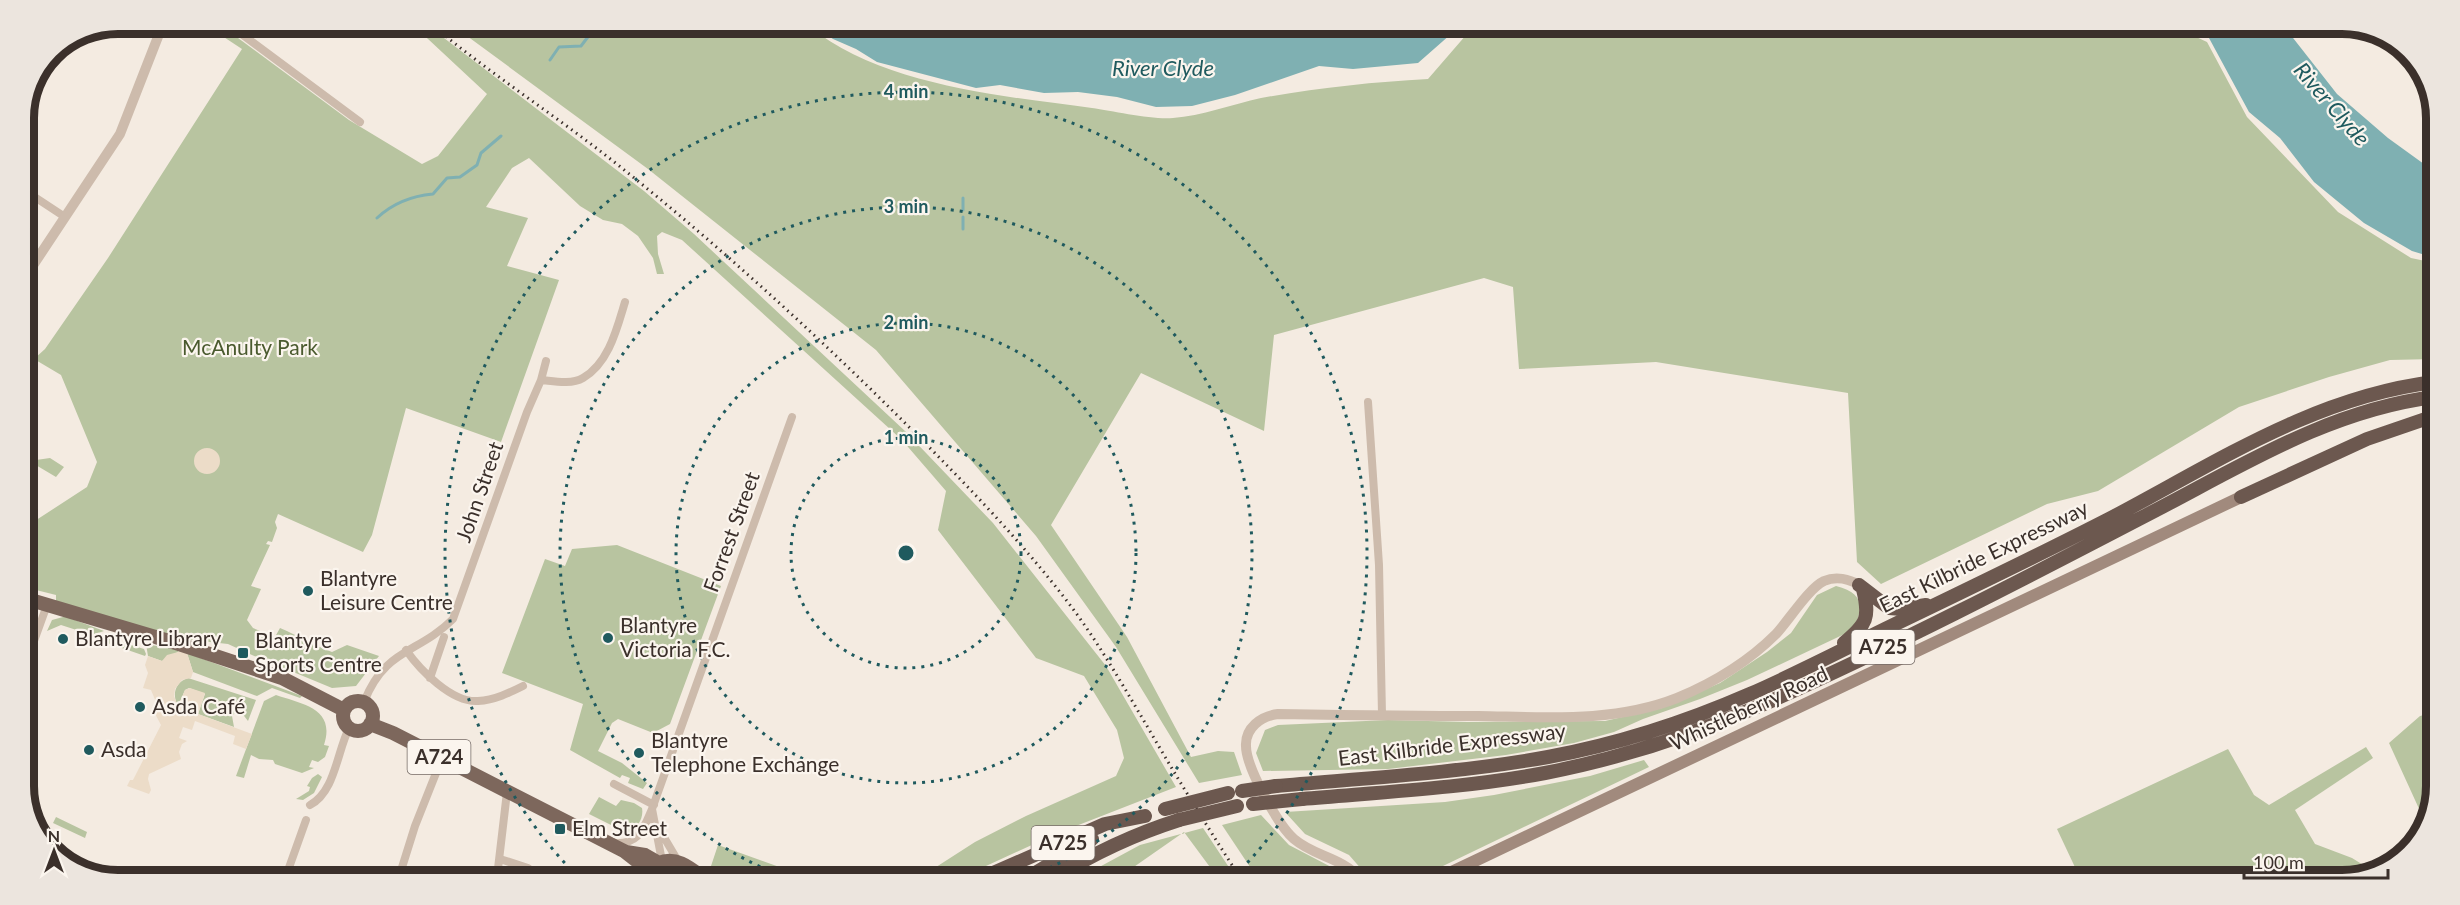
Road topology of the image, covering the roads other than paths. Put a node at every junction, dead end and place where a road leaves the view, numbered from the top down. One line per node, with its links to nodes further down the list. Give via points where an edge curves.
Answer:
1 (159, 35): 5 (street, via 120,134)
2 (243, 35): 3 (street)
3 (360, 122)
4 (35, 197): 5 (street)
5 (65, 217): 6 (street)
6 (35, 262)
7 (625, 302): 9 (street, via 614,339 582,379)
8 (546, 361): 9 (street, John Street)
9 (541, 380): 22 (street, John Street, via 453,619)
10 (2425, 383): 19 (highway, East Kilbride Expressway / A725, via 2344,402 2291,422)
11 (2425, 399): 49 (highway, East Kilbride Expressway / A725, bridge, via 2370,410 2293,438 1933,623 1774,700 1687,735 1625,755 1543,773 1462,785 1237,806 1131,837)
12 (1368, 402): 28 (street, via 1379,565)
13 (792, 417): 35 (street, Forrest Street)
14 (2425, 419): 15 (highway, via 2367,439)
15 (2241, 498): 51 (main road, Whistleberry Road)
16 (1861, 587): 19 (highway, via 1889,608); 23 (highway, via 1868,609 1866,620); 28 (street, via 1848,579 1821,582 1751,655 1706,684 1658,705 1576,717)
17 (35, 601): 18 (main road)
18 (47, 605): 21 (street); 27 (main road, via 282,678)
19 (1934, 605): 23 (highway, East Kilbride Expressway / A725)
20 (444, 637): 24 (street)
21 (35, 638)
22 (406, 651): 24 (street); 26 (street, John Street, via 380,671)
23 (1835, 654): 36 (highway, East Kilbride Expressway / A725, bridge, via 1704,713 1576,751 1479,767 1228,793)
24 (430, 678): 25 (street, via 475,702 494,699)
25 (523, 686)
26 (364, 702): 27 (main road, via 353,701); 29 (main road, via 372,711)
27 (344, 710): 30 (main road, via 342,717)
28 (1382, 716): 50 (street, via 1273,715 1255,724 1246,742 1248,759 1283,827 1300,844)
29 (370, 724): 30 (main road, via 361,731); 31 (main road, A724)
30 (349, 728): 34 (street, via 325,790)
31 (442, 758): 33 (main road, A724); 45 (street)
32 (614, 784): 35 (street)
33 (507, 792): 39 (main road, A724); 40 (street)
34 (310, 805)
35 (653, 807): 38 (street); 39 (street, Forrest Street, via 633,841)
36 (1145, 816): 47 (highway, A725, via 1105,824); 48 (highway, East Kilbride Expressway / A725, via 1092,839)
37 (306, 820): 44 (street)
38 (657, 828): 42 (street); 43 (street)
39 (606, 843): 43 (main road, A724, via 645,855)
40 (500, 859): 41 (street); 46 (street)
41 (528, 868)
42 (683, 868): 43 (main road, A724)
43 (658, 869)
44 (288, 870)
45 (401, 870)
46 (498, 870)
47 (1000, 870)
48 (1041, 870)
49 (1068, 870)
50 (1351, 870)
51 (1464, 870)

